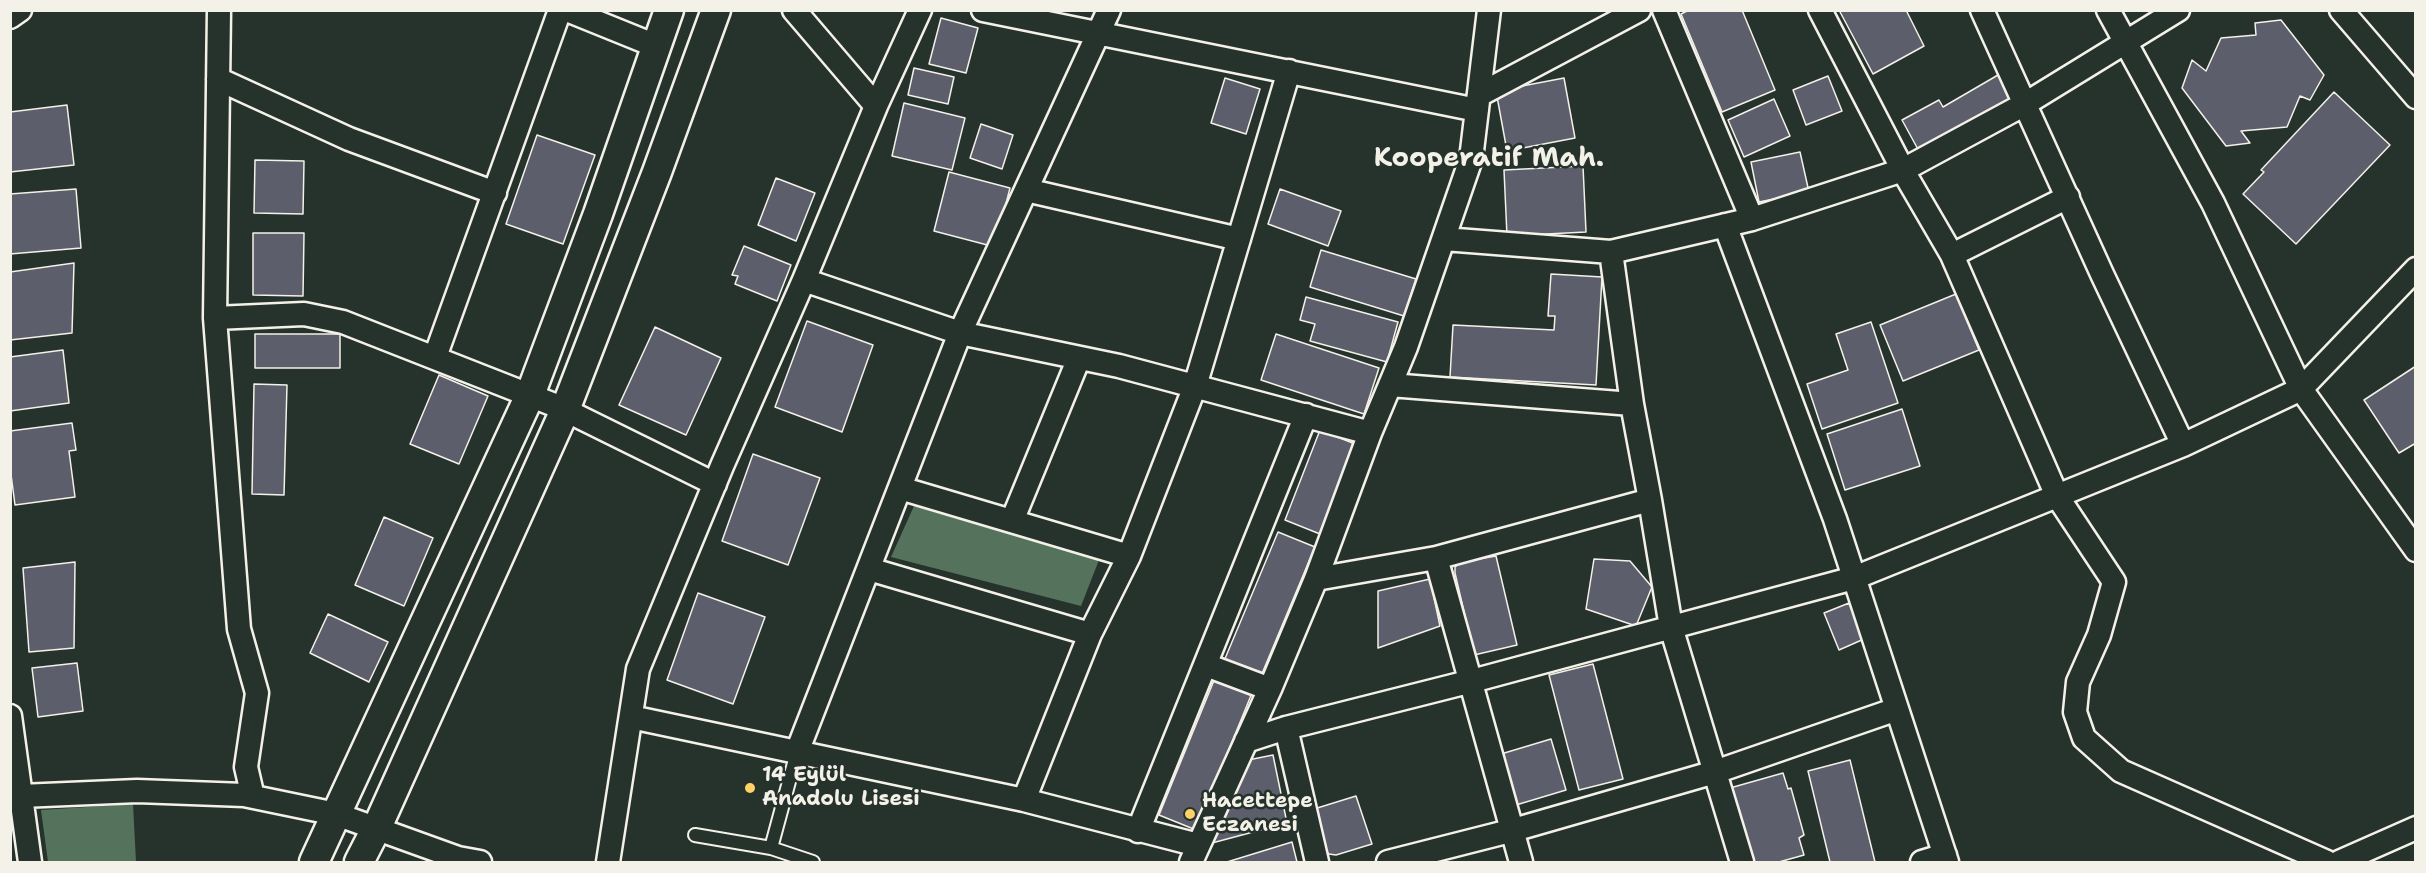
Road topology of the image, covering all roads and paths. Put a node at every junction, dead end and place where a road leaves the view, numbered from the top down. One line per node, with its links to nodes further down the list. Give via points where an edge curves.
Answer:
1 (20, 10): 19 (street)
2 (219, 10): 24 (street)
3 (560, 10): 31 (street)
4 (567, 10): 22 (street)
5 (669, 10): 22 (street)
6 (716, 10): 50 (street)
7 (794, 10): 28 (street)
8 (920, 10): 28 (street)
9 (983, 10): 20 (street)
10 (1108, 10): 20 (street)
11 (1489, 10): 26 (street)
12 (1639, 10): 26 (street)
13 (1664, 10): 33 (street)
14 (1820, 10): 29 (street)
15 (1982, 10): 27 (street)
16 (2108, 10): 21 (street)
17 (2178, 10): 21 (street)
18 (2341, 10): 25 (street)
19 (10, 17)
20 (1098, 32): 23 (street); 30 (street)
21 (2126, 42): 27 (street); 47 (street, via 2213,203)
22 (656, 46): 48 (street)
23 (1289, 71): 26 (street); 35 (street)
24 (218, 79): 31 (street, via 349,139); 41 (street)
25 (2415, 98)
26 (1478, 102): 36 (street, via 1471,159)
27 (2025, 104): 29 (street); 32 (street)
28 (876, 106): 40 (street)
29 (1903, 170): 33 (street); 38 (street)
30 (1026, 190): 35 (street); 42 (street)
31 (495, 193): 43 (street)
32 (2068, 197): 38 (street); 53 (street)
33 (1752, 219): 34 (street)
34 (1725, 225): 37 (street); 63 (street)
35 (1239, 239): 46 (street)
36 (1444, 239): 37 (street); 45 (street)
37 (1611, 252): 49 (street)
38 (1952, 255): 56 (street)
39 (2415, 268): 47 (street)
40 (804, 280): 42 (street); 54 (street)
41 (215, 318): 43 (street, via 304,314 343,322); 78 (street, via 239,629 257,693 246,767)
42 (960, 333): 44 (street); 55 (street)
43 (435, 357): 48 (street)
44 (1079, 358): 46 (street); 58 (street)
45 (1390, 385): 49 (street); 52 (street)
46 (1195, 386): 51 (street); 60 (street)
47 (2301, 389): 53 (street); 59 (street)
48 (530, 395): 50 (street); 80 (street)
49 (1632, 404): 57 (street)
50 (565, 410): 54 (street); 82 (street)
51 (1306, 416): 52 (street); 67 (street)
52 (1370, 433): 64 (street)
53 (2183, 445): 56 (street)
54 (715, 484): 72 (street, via 638,669)
55 (900, 488): 58 (street); 62 (street)
56 (2057, 496): 63 (street); 100 (street, via 2114,582 2099,635 2078,682 2075,712 2084,738 2121,771)
57 (1650, 500): 61 (street); 65 (street)
58 (1012, 521): 60 (street)
59 (2415, 550)
60 (1129, 556): 66 (street)
61 (1436, 558): 64 (street); 68 (street)
62 (869, 569): 66 (street); 75 (street)
63 (1854, 578): 65 (street); 70 (street)
64 (1316, 579): 69 (street)
65 (1671, 627): 68 (street); 76 (street)
66 (1090, 634): 79 (street)
67 (1206, 665): 69 (street); 83 (street)
68 (1472, 681): 73 (street); 84 (street)
69 (1270, 689): 74 (street)
70 (1897, 710): 76 (street); 88 (street)
71 (10, 716): 77 (street)
72 (631, 717): 75 (street); 93 (street)
73 (1286, 728): 74 (street); 95 (street)
74 (1246, 741): 87 (street)
75 (797, 752): 79 (street); 86 (lane)
76 (1715, 772): 84 (street); 98 (street)
77 (21, 795): 78 (street, via 137,791); 90 (street)
78 (253, 797): 80 (street)
79 (1024, 800): 83 (street)
80 (336, 814): 82 (street); 91 (street)
81 (2415, 828): 101 (street)
82 (376, 829): 89 (street); 92 (street)
83 (1138, 831): 87 (street)
84 (1510, 831): 96 (street); 97 (street)
85 (694, 836): 86 (lane)
86 (771, 848): 94 (lane)
87 (1194, 854)
88 (1946, 859): 99 (street)
89 (465, 861)
90 (30, 862)
91 (314, 862)
92 (359, 862)
93 (608, 862)
94 (813, 862)
95 (1317, 862)
96 (1388, 862)
97 (1521, 862)
98 (1742, 862)
99 (1922, 862)
100 (2327, 862)
101 (2339, 862)

